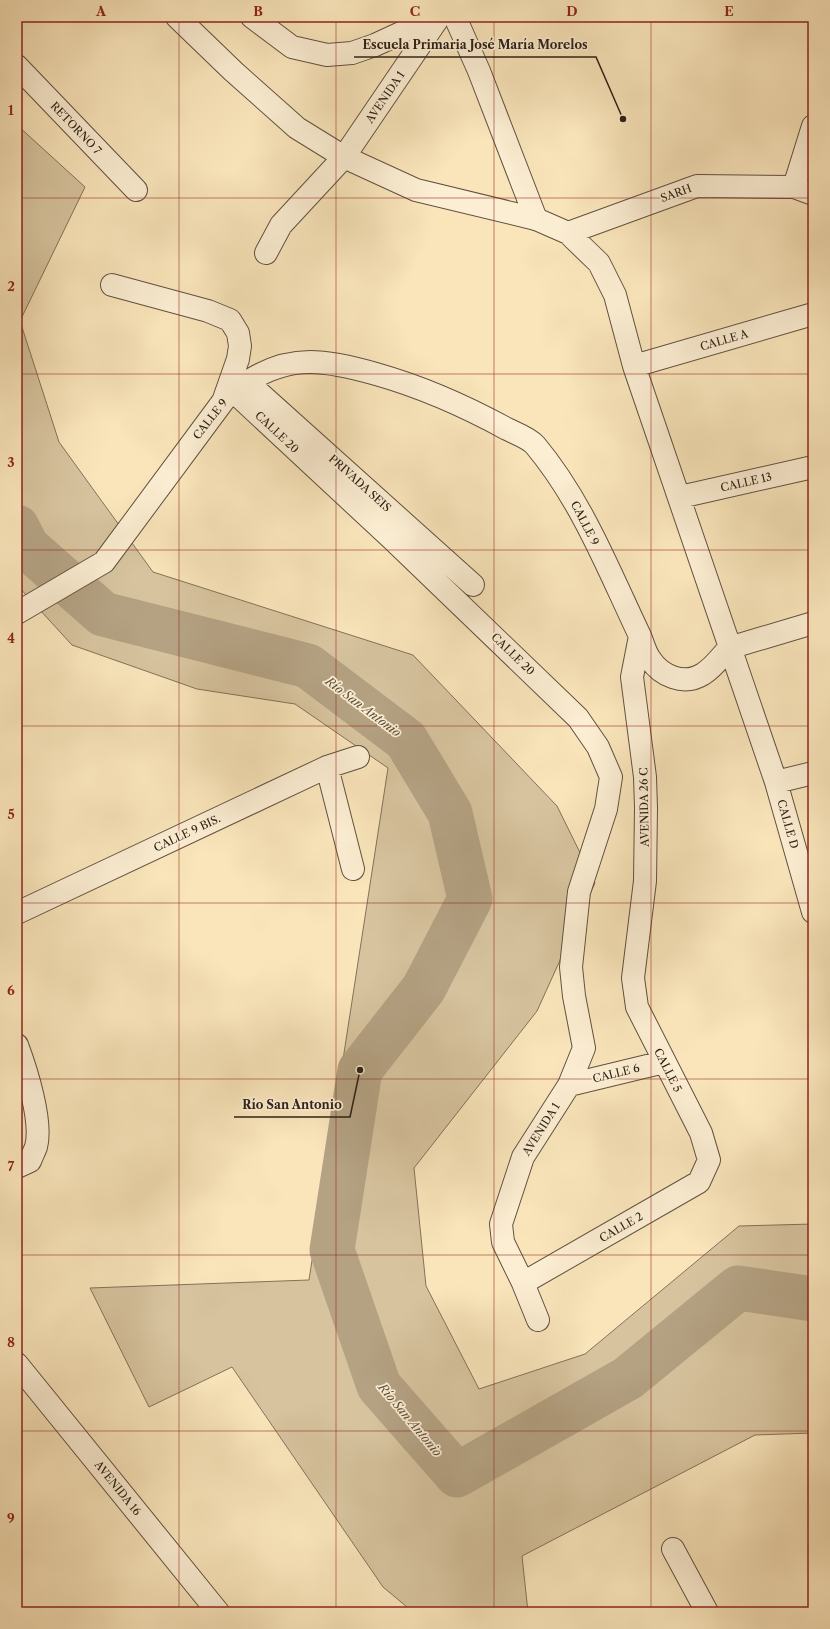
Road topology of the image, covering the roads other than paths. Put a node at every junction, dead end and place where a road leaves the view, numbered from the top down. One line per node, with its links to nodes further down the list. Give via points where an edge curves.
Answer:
1 (177, 17): 8 (street, via 297,128)
2 (252, 17): 3 (street, via 292,47 327,55 352,53 375,45)
3 (427, 17)
4 (439, 17): 8 (street, AVENIDA 1)
5 (455, 17): 11 (street)
6 (17, 66): 9 (street, RETORNO 7)
7 (813, 126): 10 (street)
8 (344, 157): 11 (street, via 416,190); 13 (street, AVENIDA 1, via 281,225)
9 (136, 190)
10 (804, 190): 12 (street, SARH, via 697,186)
11 (536, 218): 12 (street)
12 (568, 233): 16 (street, via 599,263 615,295)
13 (266, 253)
14 (112, 285): 17 (street, via 208,311 230,320 238,333 240,346)
15 (813, 314): 16 (street, CALLE A)
16 (634, 366): 19 (street)
17 (234, 390): 20 (street, PRIVADA SEIS); 21 (street, CALLE 9, via 104,562); 23 (street, CALLE 9, via 274,368 310,362 349,366 409,383 472,410 534,444 569,492); 33 (street, CALLE 20, via 506,646 578,718 598,746 611,777 606,809 579,892 572,967)
18 (813, 467): 19 (street, CALLE 13)
19 (680, 497): 24 (street)
20 (473, 585)
21 (17, 613)
22 (813, 623): 24 (street)
23 (640, 636): 24 (street, CALLE 9, via 649,658 660,672 676,678 696,678); 32 (street, AVENIDA 26 C, via 632,678 645,777 645,852)
24 (730, 648): 28 (street, CALLE D)
25 (358, 757): 26 (street, CALLE 9 BIS.)
26 (327, 767): 29 (street); 31 (street, CALLE 9 BIS.)
27 (813, 773): 28 (street)
28 (776, 782): 30 (street, CALLE D)
29 (353, 869)
30 (813, 912)
31 (17, 913)
32 (633, 978): 35 (street, CALLE 5, via 637,1007)
33 (574, 996): 36 (street, AVENIDA 1, via 584,1048)
34 (17, 1045): 38 (street, via 32,1096 37,1132 36,1146)
35 (664, 1062): 36 (street, CALLE 6); 37 (street, CALLE 5, via 701,1133)
36 (569, 1085): 39 (street, AVENIDA 1, via 523,1157 501,1224 503,1242)
37 (709, 1160): 39 (street, CALLE 2, via 699,1182)
38 (23, 1164)
39 (523, 1283): 40 (street, AVENIDA 1)
40 (538, 1320)
41 (17, 1364): 42 (street, AVENIDA 16)
42 (25, 1386): 44 (street, AVENIDA 16)
43 (673, 1549): 45 (street)
44 (218, 1612)
45 (707, 1612)

